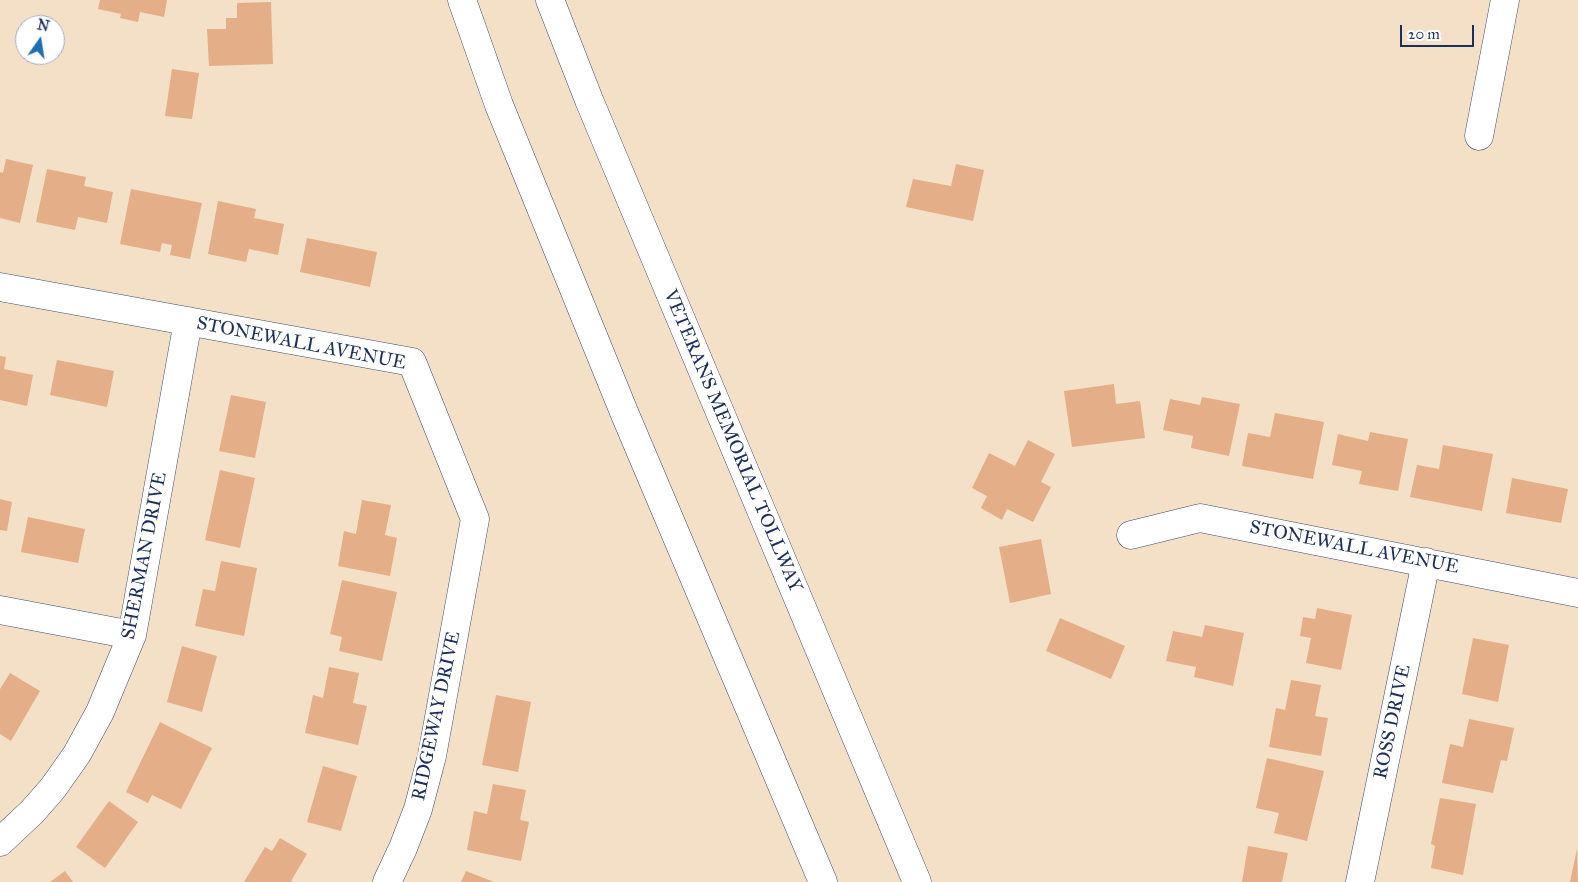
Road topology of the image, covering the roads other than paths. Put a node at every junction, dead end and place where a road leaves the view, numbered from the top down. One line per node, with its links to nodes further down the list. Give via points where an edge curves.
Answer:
1 (462, 0): 15 (main road, via 500,105 624,412)
2 (550, 0): 16 (main road, VETERANS MEMORIAL TOLLWAY)
3 (1505, 0): 4 (main road)
4 (1479, 136)
5 (0, 287): 6 (main road, STONEWALL AVENUE)
6 (188, 321): 10 (main road, STONEWALL AVENUE, via 412,362 475,520); 12 (main road, SHERMAN DRIVE)
7 (1131, 535): 8 (main road, STONEWALL AVENUE, via 1200,518)
8 (1426, 562): 9 (main road, STONEWALL AVENUE); 17 (main road, ROSS DRIVE)
9 (1578, 593)
10 (459, 605): 14 (main road, RIDGEWAY DRIVE, via 432,756 418,810)
11 (0, 610): 12 (main road)
12 (132, 635): 13 (main road, SHERMAN DRIVE, via 100,712 77,754 53,788)
13 (0, 842)
14 (387, 882)
15 (823, 882)
16 (917, 882)
17 (1360, 882)

